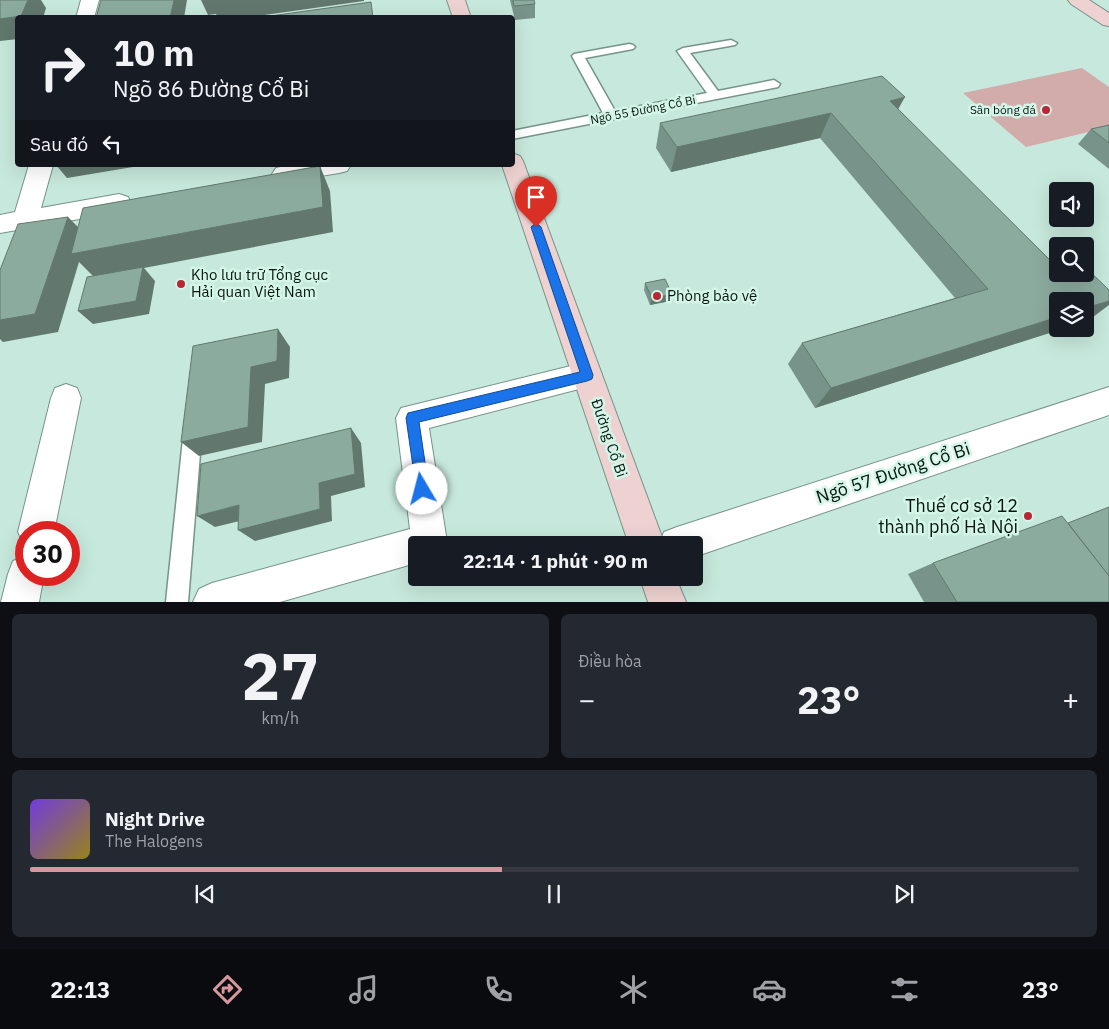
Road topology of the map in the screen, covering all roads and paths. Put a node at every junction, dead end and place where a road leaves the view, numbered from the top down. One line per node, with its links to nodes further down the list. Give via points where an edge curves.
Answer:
1 (90, 0): 4 (street)
2 (456, 0): 5 (main road)
3 (1078, 0): 6 (main road)
4 (86, 15)
5 (461, 15)
6 (1109, 21)
7 (731, 43): 10 (lane, via 683,51)
8 (629, 47): 11 (lane, via 578,56)
9 (774, 84): 10 (lane, Ngõ 55 Đường Cổ Bi)
10 (715, 96): 11 (lane, Ngõ 55 Đường Cổ Bi)
11 (611, 116): 12 (lane, Ngõ 55 Đường Cổ Bi)
12 (515, 134)
13 (40, 167): 18 (street)
14 (328, 167): 16 (street)
15 (514, 167): 20 (main road, Đường Cổ Bi)
16 (266, 178)
17 (141, 199): 18 (street)
18 (24, 220): 19 (street)
19 (0, 224)
20 (587, 375): 25 (street, via 412,418); 26 (main road, Đường Cổ Bi)
21 (66, 398): 24 (street)
22 (1109, 401): 27 (street, Ngõ 57 Đường Cổ Bi)
23 (195, 408): 32 (lane)
24 (38, 521)
25 (429, 536)
26 (644, 536)
27 (703, 536)
28 (408, 548): 33 (street)
29 (23, 586): 31 (street)
30 (661, 586): 34 (main road)
31 (20, 602)
32 (177, 602)
33 (212, 602)
34 (667, 602)

